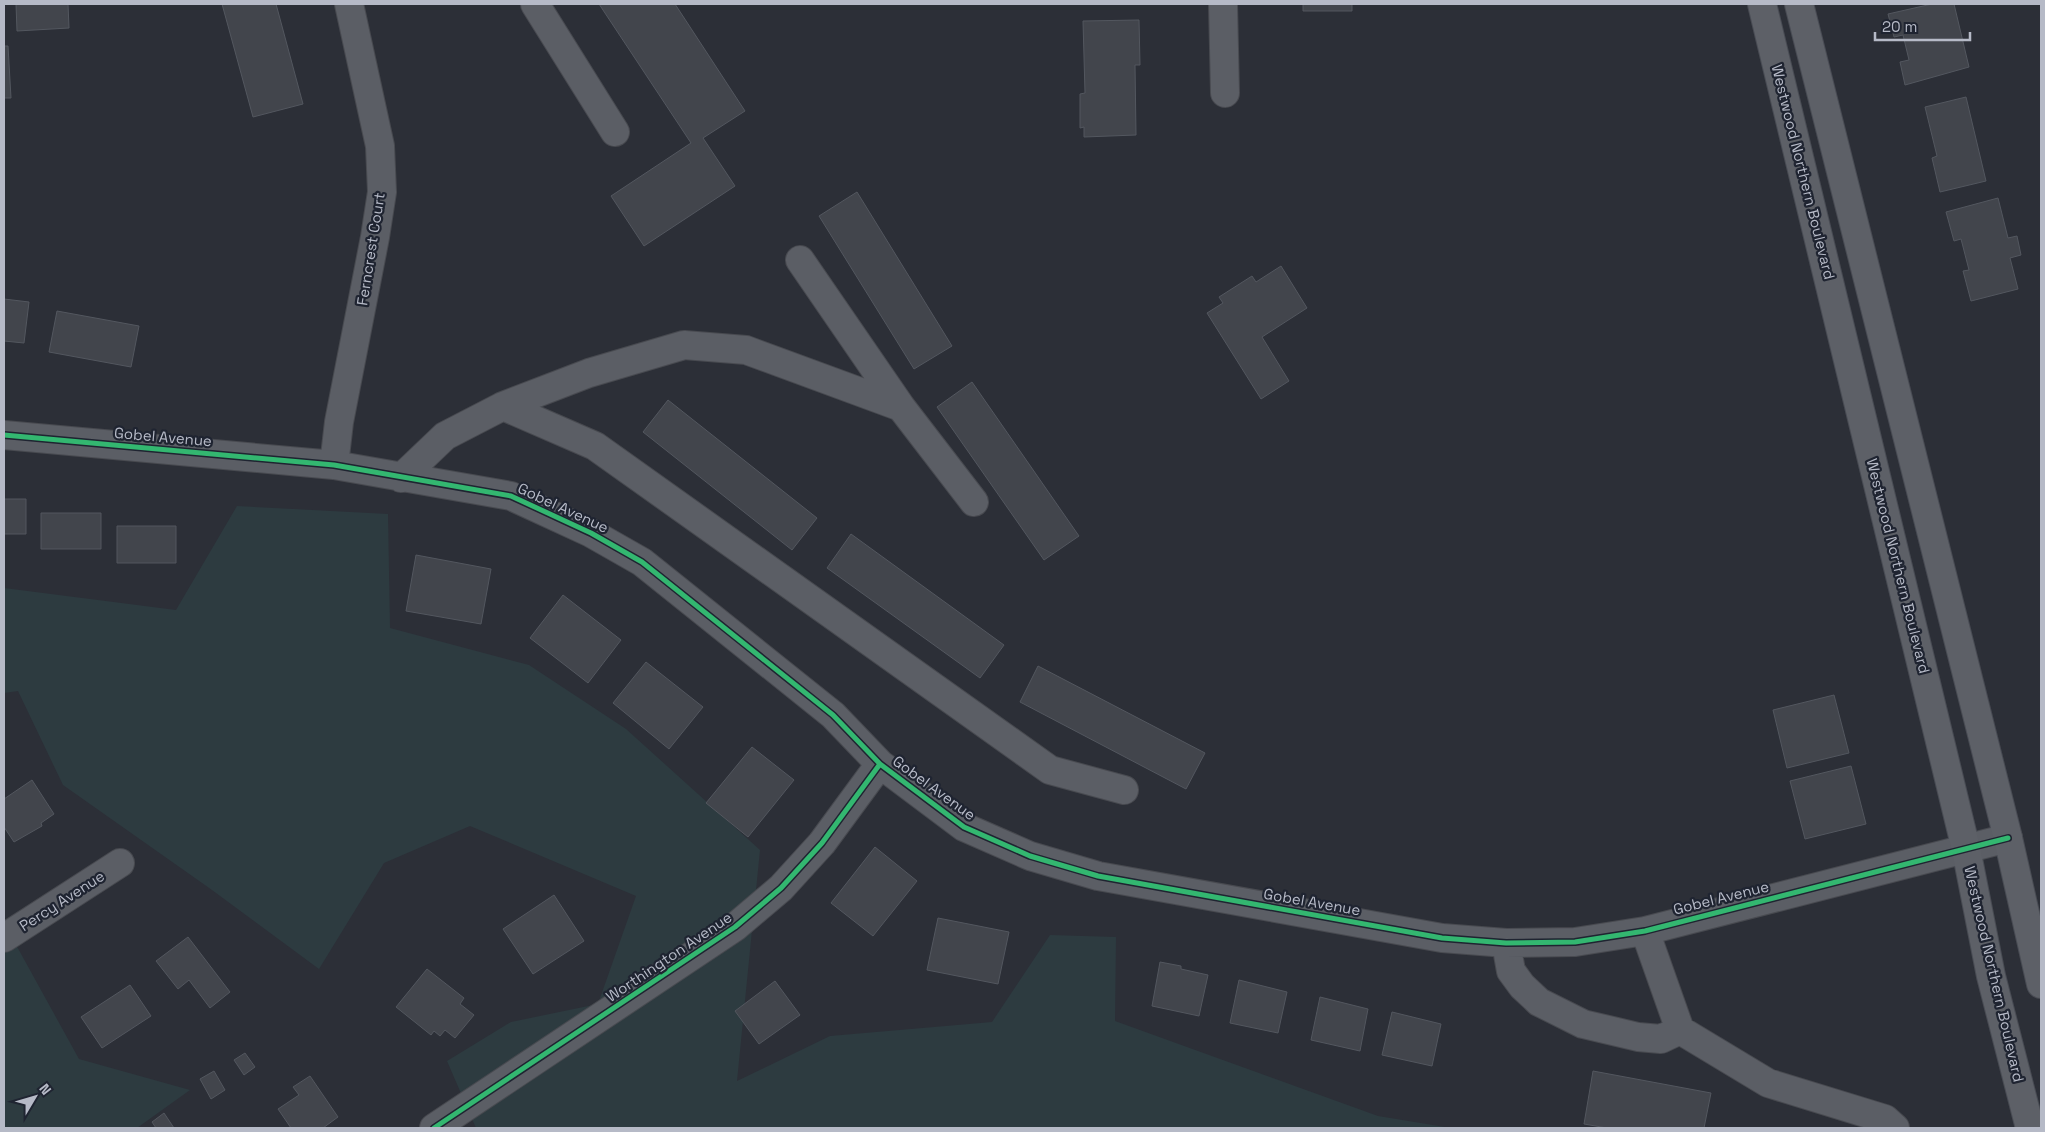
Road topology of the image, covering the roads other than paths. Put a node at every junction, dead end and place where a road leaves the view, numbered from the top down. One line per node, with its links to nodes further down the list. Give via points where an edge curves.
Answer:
1 (349, 4): 12 (street, Ferncrest Court, via 380,146 382,192 339,422)
2 (535, 4): 7 (street)
3 (1224, 4): 6 (street)
4 (1762, 4): 18 (main road, Westwood Northern Boulevard)
5 (1798, 4): 17 (main road)
6 (1225, 93)
7 (615, 132)
8 (800, 260): 10 (street)
9 (503, 406): 10 (street, via 589,374 684,345 746,350); 13 (street, via 445,436); 16 (street, via 595,446 1050,770)
10 (901, 407): 14 (street)
11 (4, 435): 12 (street, Gobel Avenue)
12 (334, 465): 13 (street, Gobel Avenue)
13 (401, 478): 15 (street, Gobel Avenue, via 511,496 591,533 642,562 833,715)
14 (974, 502)
15 (880, 764): 22 (street, Gobel Avenue, via 964,827 1030,856 1098,876 1442,938); 25 (street, Worthington Avenue, via 822,843 781,888 735,927)
16 (1124, 790)
17 (2008, 838): 18 (street, Gobel Avenue); 23 (main road)
18 (1966, 848): 20 (street, Gobel Avenue); 27 (main road, Westwood Northern Boulevard, via 1991,976)
19 (120, 863): 21 (street, Percy Avenue)
20 (1645, 931): 22 (street, Gobel Avenue, via 1574,942); 24 (street)
21 (4, 938)
22 (1506, 943): 24 (street, via 1511,971 1539,1002 1584,1024 1638,1037 1661,1039)
23 (2041, 984)
24 (1680, 1030): 26 (street, via 1768,1084 1885,1119)
25 (434, 1128)
26 (1895, 1128)
27 (2030, 1128)

